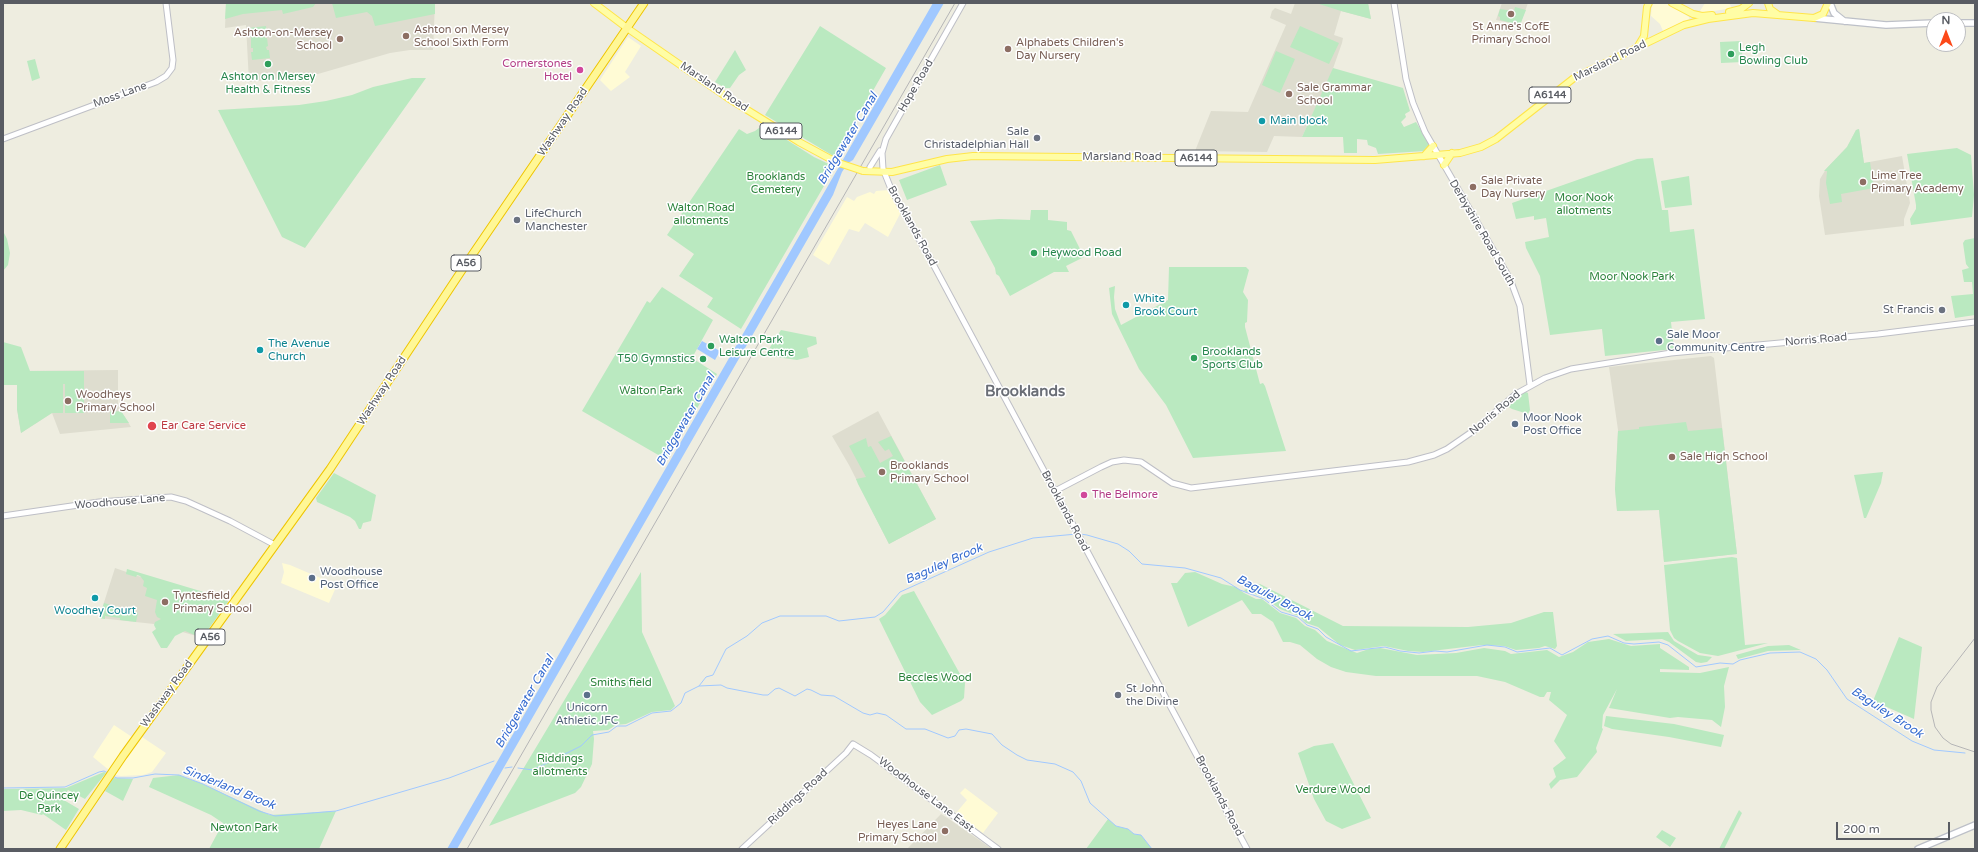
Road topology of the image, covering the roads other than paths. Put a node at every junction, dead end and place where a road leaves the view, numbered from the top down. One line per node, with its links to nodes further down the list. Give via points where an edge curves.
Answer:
1 (166, 3): 19 (street, Moss Lane, via 173,60 172,68 166,76)
2 (594, 3): 15 (main road, A6144)
3 (644, 3): 15 (highway, Washway Road / A56)
4 (963, 3): 21 (street, Hope Road)
5 (1394, 3): 20 (street, Derbyshire Road South, via 1407,88)
6 (1672, 3): 10 (main road, via 1702,16 1735,11)
7 (1768, 3): 11 (main road, via 1770,9)
8 (1829, 3): 12 (main road, via 1823,14); 13 (main road, via 1834,13)
9 (1647, 4): 16 (main road)
10 (1748, 4)
11 (1777, 14): 12 (main road, A6144); 17 (main road, Marsland Road / A6144, via 1740,14 1694,22)
12 (1814, 18): 13 (main road)
13 (1845, 21): 14 (main road)
14 (1926, 23)
15 (627, 28): 27 (main road, Marsland Road / A6144, bridge, via 735,102 799,142 836,162); 33 (highway, Washway Road / A56, via 333,464)
16 (1646, 28): 17 (main road, via 1654,36); 18 (main road, via 1642,41)
17 (1662, 35): 18 (main road, Marsland Road / A6144)
18 (1635, 48): 22 (main road, Marsland Road / A6144, via 1562,86 1496,139 1481,147)
19 (3, 140)
20 (1433, 146): 23 (street, Derbyshire Road South); 24 (main road)
21 (883, 147): 26 (street); 28 (street, Hope Road)
22 (1452, 153): 23 (main road, Marsland Road / A6144); 25 (main road)
23 (1438, 155): 24 (main road, Marsland Road / A6144); 25 (street, Derbyshire Road South)
24 (1424, 156): 28 (main road, Marsland Road / A6144, via 1375,160 982,156 947,159)
25 (1444, 165): 30 (street, Derbyshire Road South, via 1516,293 1523,318)
26 (870, 167): 27 (main road)
27 (864, 171): 28 (main road, Marsland Road / A6144)
28 (884, 173): 31 (street, Brooklands Road)
29 (1975, 322): 30 (street, Norris Road, via 1600,363 1560,372)
30 (1530, 385): 31 (street, Norris Road, via 1462,440 1422,459 1191,488 1172,483 1141,462 1124,460 1112,462)
31 (1055, 491): 39 (street, Brooklands Road)
32 (3, 516): 33 (street, Woodhouse Lane, via 99,502 171,497 186,501)
33 (275, 545): 36 (highway, Washway Road / A56)
34 (853, 744): 37 (street, Riddings Road); 38 (street, Woodhouse Lane East)
35 (1975, 825): 40 (main road)
36 (60, 849)
37 (742, 849)
38 (998, 849)
39 (1247, 849)
40 (1918, 849)

